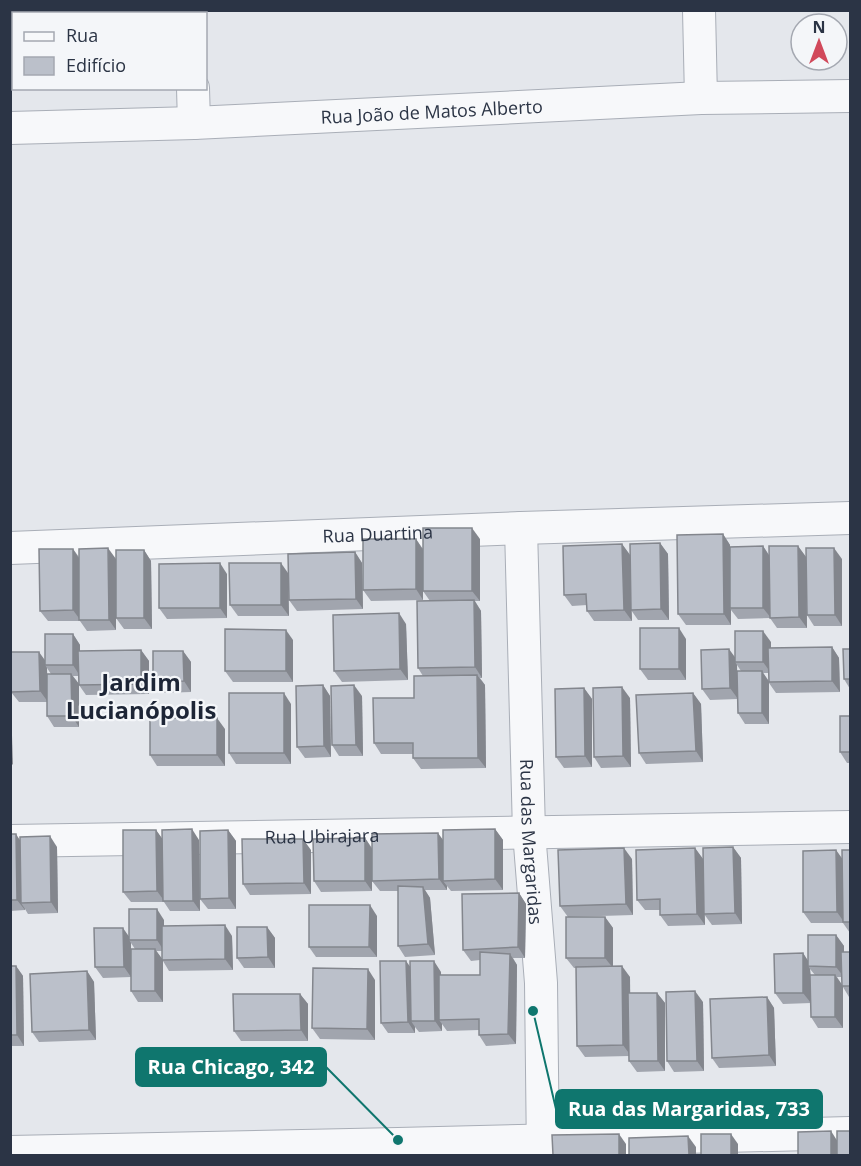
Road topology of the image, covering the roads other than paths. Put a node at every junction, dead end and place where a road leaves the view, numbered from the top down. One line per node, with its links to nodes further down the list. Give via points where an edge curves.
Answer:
1 (699, 10): 4 (street)
2 (193, 90): 5 (street)
3 (850, 96): 4 (street, Rua João de Matos Alberto)
4 (701, 98): 5 (street, Rua João de Matos Alberto)
5 (194, 123): 6 (street, Rua João de Matos Alberto)
6 (10, 128)
7 (850, 519): 8 (street, Rua Duartina)
8 (521, 528): 9 (street, Rua Duartina); 11 (street, Rua das Margaridas)
9 (10, 548)
10 (850, 827): 11 (street, Rua Ubirajara)
11 (529, 832): 12 (street, Rua Ubirajara); 14 (street, Rua das Margaridas, via 541,983)
12 (10, 841)
13 (850, 1133): 14 (street)
14 (543, 1148): 15 (street)
15 (10, 1152)

